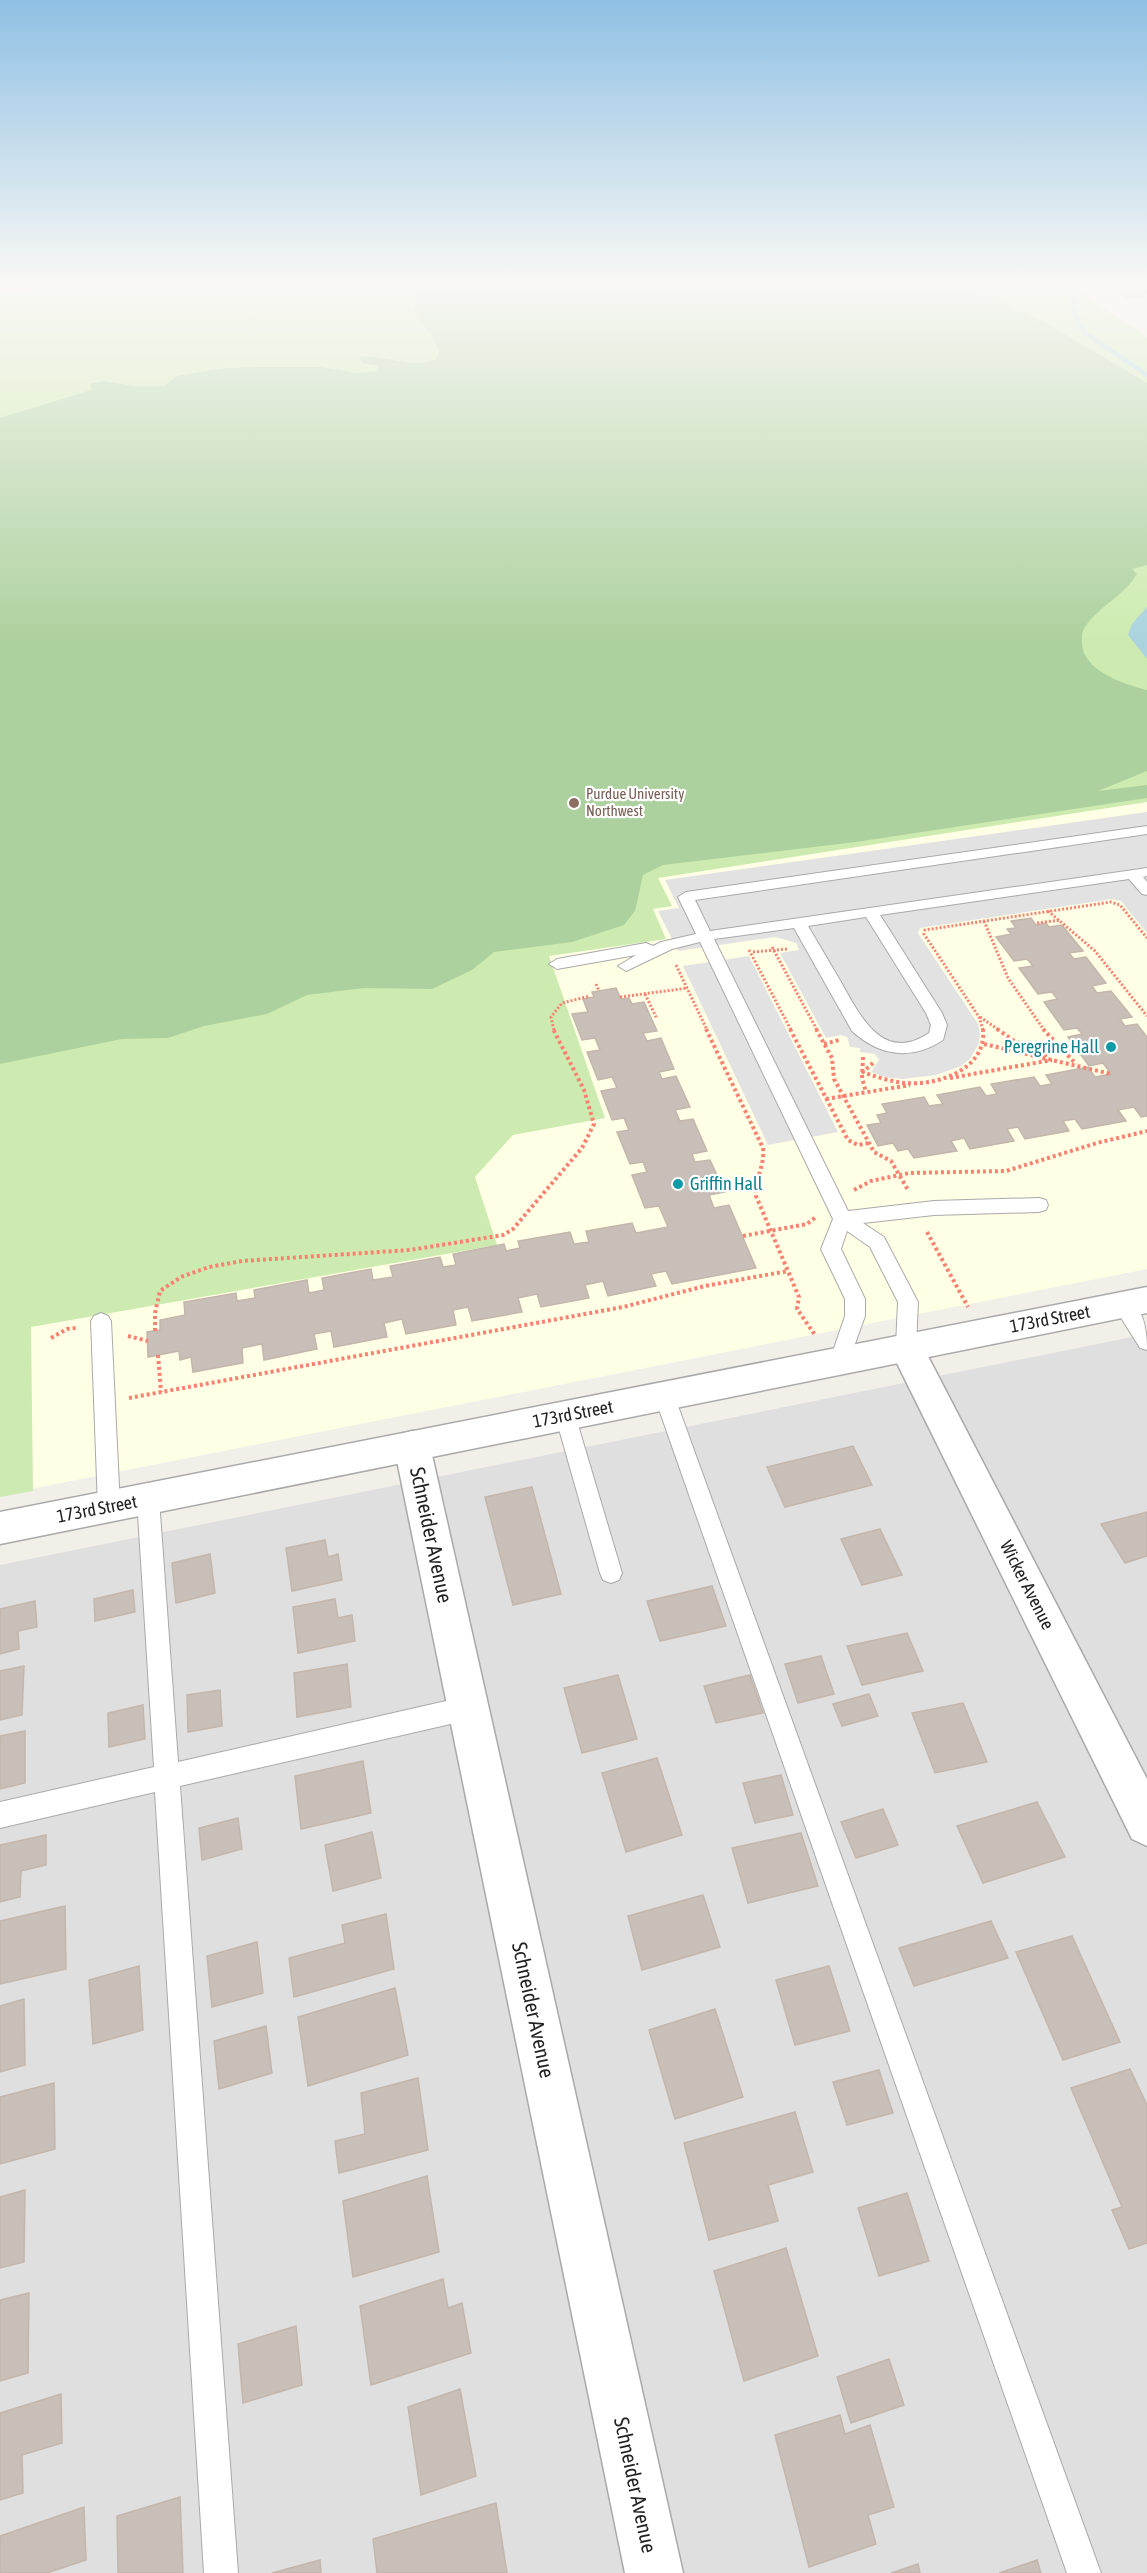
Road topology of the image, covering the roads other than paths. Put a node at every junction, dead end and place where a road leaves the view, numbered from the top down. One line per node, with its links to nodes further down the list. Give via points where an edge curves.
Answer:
1 (1147, 830): 6 (lane, via 686,897)
2 (1140, 873): 3 (lane); 4 (lane)
3 (1147, 891)
4 (870, 912): 5 (lane); 5 (lane, via 934,1013 939,1025 937,1036 928,1044 897,1049 869,1039 858,1027)
5 (799, 923): 6 (lane)
6 (706, 936): 7 (lane); 11 (lane)
7 (667, 945): 8 (lane); 9 (lane)
8 (557, 964)
9 (626, 966)
10 (1039, 1205): 11 (lane)
11 (838, 1211): 15 (lane, via 877,1242 908,1302); 16 (lane, via 831,1249 855,1299 855,1316)
12 (1135, 1303): 14 (lane); 15 (street, 173rd Street)
13 (101, 1321): 21 (lane)
14 (1147, 1342)
15 (906, 1347): 16 (street, 173rd Street); 27 (street, Wicker Avenue)
16 (837, 1361): 17 (street, 173rd Street)
17 (664, 1395): 18 (street, 173rd Street); 30 (lane)
18 (565, 1415): 19 (street, 173rd Street); 23 (lane)
19 (412, 1446): 20 (street, 173rd Street); 24 (street, Schneider Avenue)
20 (148, 1499): 21 (street, 173rd Street); 25 (lane)
21 (109, 1506): 22 (street, 173rd Street)
22 (0, 1528)
23 (611, 1573)
24 (468, 1708): 25 (lane); 29 (street, Schneider Avenue)
25 (166, 1777): 26 (lane); 28 (lane)
26 (0, 1815)
27 (1147, 1824)
28 (221, 2573)
29 (654, 2573)
30 (1084, 2573)

